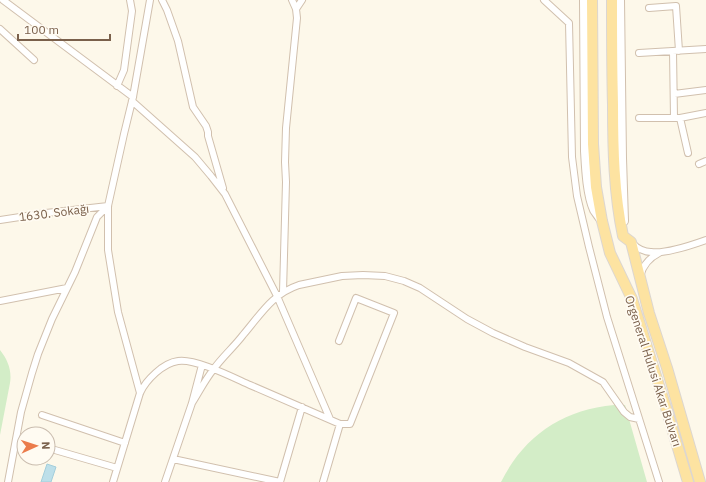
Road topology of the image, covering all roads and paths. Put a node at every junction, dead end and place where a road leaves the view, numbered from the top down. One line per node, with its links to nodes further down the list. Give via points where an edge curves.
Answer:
1 (3, 0): 19 (street)
2 (130, 0): 19 (street, via 132,10 124,70)
3 (150, 0): 22 (street)
4 (162, 0): 29 (street, via 178,41 193,107 207,129)
5 (292, 0): 13 (street)
6 (302, 0): 13 (street)
7 (544, 0): 49 (street, via 569,23 571,142 575,184 601,295)
8 (584, 0): 32 (street, via 586,170 591,201)
9 (592, 0): 32 (main road, Orgeneral Hulusi Akar Bulvarı, via 594,156)
10 (612, 0): 33 (main road, Orgeneral Hulusi Akar Bulvarı, via 615,182 619,214)
11 (620, 0): 33 (street, via 622,158 624,225)
12 (648, 8): 16 (street, via 676,6)
13 (296, 9): 38 (street, via 296,39 286,128)
14 (0, 30): 18 (street)
15 (706, 49): 16 (street)
16 (676, 51): 17 (street); 21 (street)
17 (639, 53)
18 (34, 60)
19 (117, 86): 22 (street)
20 (706, 90): 21 (street)
21 (674, 94): 25 (street)
22 (133, 99): 29 (street, via 194,157); 30 (street)
23 (706, 113): 25 (street)
24 (639, 118): 25 (street)
25 (677, 118): 26 (street)
26 (688, 153)
27 (706, 162): 28 (street)
28 (699, 164)
29 (225, 194): 39 (street)
30 (108, 206): 31 (street, 1630. Sokağı); 37 (street, via 97,217); 44 (street, via 108,250 118,312)
31 (0, 220)
32 (602, 221): 61 (main road, Orgeneral Hulusi Akar Bulvarı, via 610,253 632,299)
33 (627, 239): 35 (street, via 646,252); 36 (main road, Orgeneral Hulusi Akar Bulvarı)
34 (706, 240): 35 (street)
35 (660, 252): 36 (street, via 645,264)
36 (640, 279): 62 (main road, Orgeneral Hulusi Akar Bulvarı)
37 (67, 288): 40 (street); 55 (street, via 47,331 32,373 21,412)
38 (283, 292): 39 (street); 49 (street, via 299,284 353,275 380,275 404,281 494,333 569,363 603,382 624,412)
39 (277, 296): 43 (street); 48 (street)
40 (0, 300)
41 (339, 341): 50 (street, via 356,298 394,313 350,424)
42 (202, 365): 43 (street); 44 (street, via 183,360 168,364 152,377); 45 (street)
43 (214, 369): 45 (street); 46 (street)
44 (140, 393): 51 (street)
45 (192, 403): 53 (street)
46 (302, 407): 48 (street); 58 (street)
47 (42, 415): 51 (street)
48 (330, 419): 50 (street)
49 (639, 419): 60 (street)
50 (340, 424): 59 (street)
51 (125, 443): 54 (street)
52 (56, 450): 54 (street)
53 (173, 459): 57 (street); 58 (street)
54 (117, 468): 56 (street)
55 (8, 482)
56 (113, 482)
57 (165, 482)
58 (280, 482)
59 (323, 482)
60 (659, 482)
61 (688, 482)
62 (700, 482)

